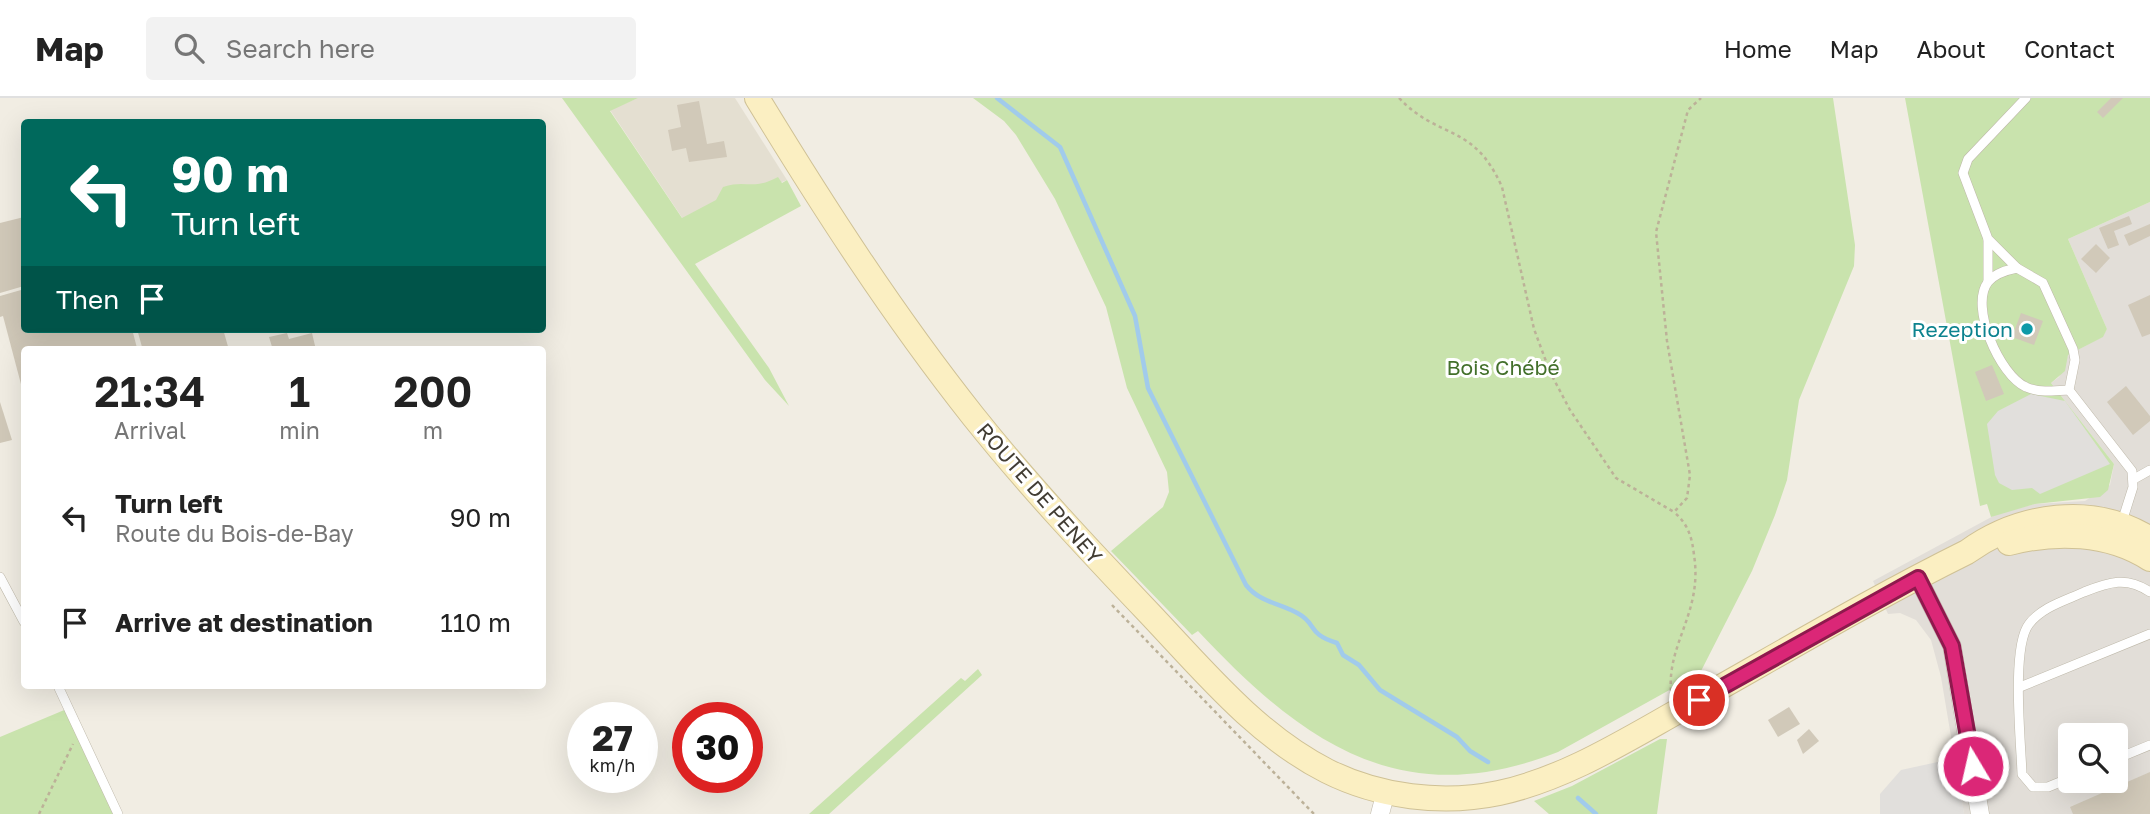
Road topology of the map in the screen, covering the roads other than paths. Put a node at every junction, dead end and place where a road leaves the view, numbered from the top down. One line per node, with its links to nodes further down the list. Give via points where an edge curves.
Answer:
1 (757, 98): 22 (main road, ROUTE DE PENEY, via 893,310 974,418 1053,510 1176,642 1270,734)
2 (2026, 98): 3 (lane, via 1964,167 1965,187)
3 (1987, 239): 4 (lane); 5 (lane)
4 (2017, 268): 5 (lane); 6 (lane, via 2043,283 2069,338 2076,360)
5 (1988, 282): 6 (lane, via 1984,319 2008,373 2027,387)
6 (2069, 390): 8 (lane, via 2127,462)
7 (2150, 470): 8 (lane)
8 (2134, 480): 9 (lane)
9 (2118, 535): 10 (main road); 11 (main road); 13 (main road, ROUTE DE PENEY, via 2078,517 2046,519 1990,536)
10 (2150, 539)
11 (2150, 559)
12 (0, 577): 15 (lane)
13 (1918, 578): 22 (main road, ROUTE DE PENEY, via 1624,741 1551,776 1481,796); 24 (street, via 1952,646)
14 (2150, 592): 17 (lane, via 2123,580 2109,582 2042,611 2027,626 2019,647)
15 (21, 616)
16 (2150, 634): 17 (lane)
17 (2020, 687): 21 (lane, via 2022,774 2033,788)
18 (60, 689): 23 (lane)
19 (2150, 745): 20 (lane)
20 (2128, 754)
21 (2058, 783)
22 (1383, 803)
23 (118, 814)
24 (1980, 814)

